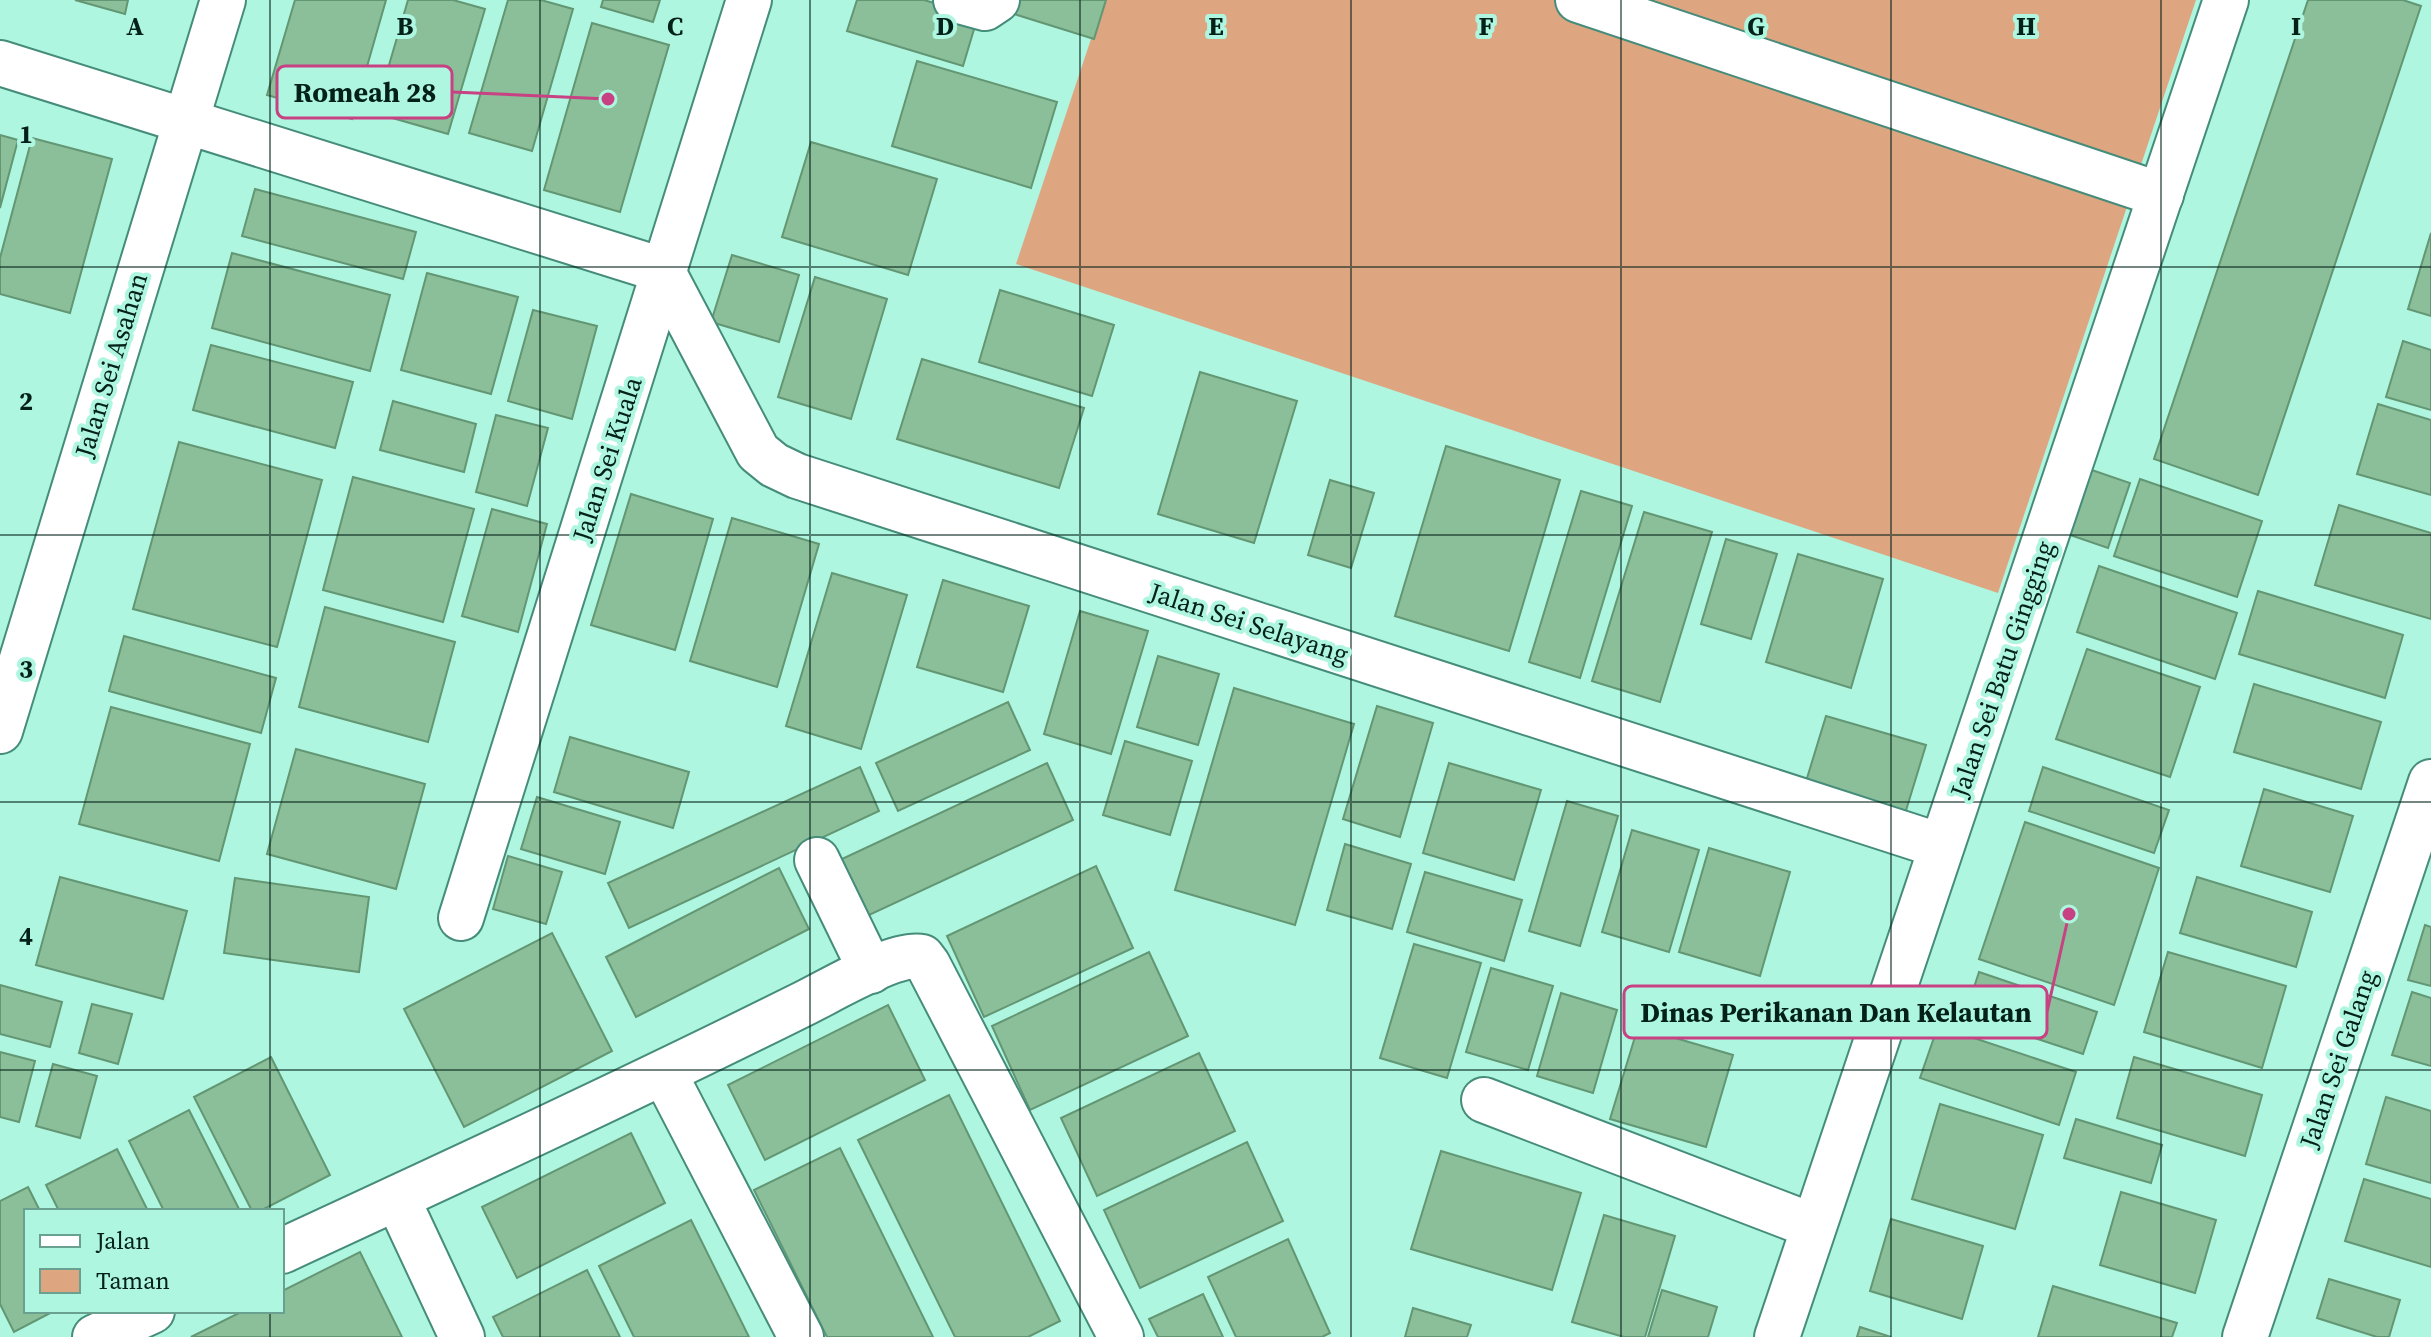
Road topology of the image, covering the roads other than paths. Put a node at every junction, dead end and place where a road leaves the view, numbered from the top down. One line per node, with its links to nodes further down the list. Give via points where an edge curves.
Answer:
1 (223, 0): 8 (street, Jalan Sei Asahan)
2 (749, 0): 10 (street, Jalan Sei Kuala)
3 (956, 0): 4 (street, via 985,8)
4 (997, 0)
5 (1578, 0): 9 (street)
6 (2226, 0): 9 (street, Jalan Sei Batu Gingging)
7 (0, 63): 8 (street)
8 (185, 120): 10 (street); 11 (street, Jalan Sei Asahan)
9 (2161, 195): 13 (street, Jalan Sei Batu Gingging)
10 (662, 270): 13 (street, Jalan Sei Selayang, via 758,452 797,476); 15 (street, Jalan Sei Kuala, via 654,312)
11 (0, 731)
12 (2431, 782): 28 (street, Jalan Sei Galang)
13 (1941, 846): 20 (street, Jalan Sei Batu Gingging)
14 (817, 860): 16 (street)
15 (461, 918)
16 (871, 971): 17 (street); 26 (street, via 912,955 928,965)
17 (664, 1073): 19 (street); 25 (street)
18 (1484, 1100): 20 (street)
19 (397, 1198): 21 (street); 24 (street)
20 (1813, 1226): 27 (street, Jalan Sei Batu Gingging)
21 (284, 1250)
22 (148, 1313): 23 (street)
23 (95, 1337)
24 (462, 1337)
25 (801, 1337)
26 (1121, 1337)
27 (1777, 1337)
28 (2245, 1337)

